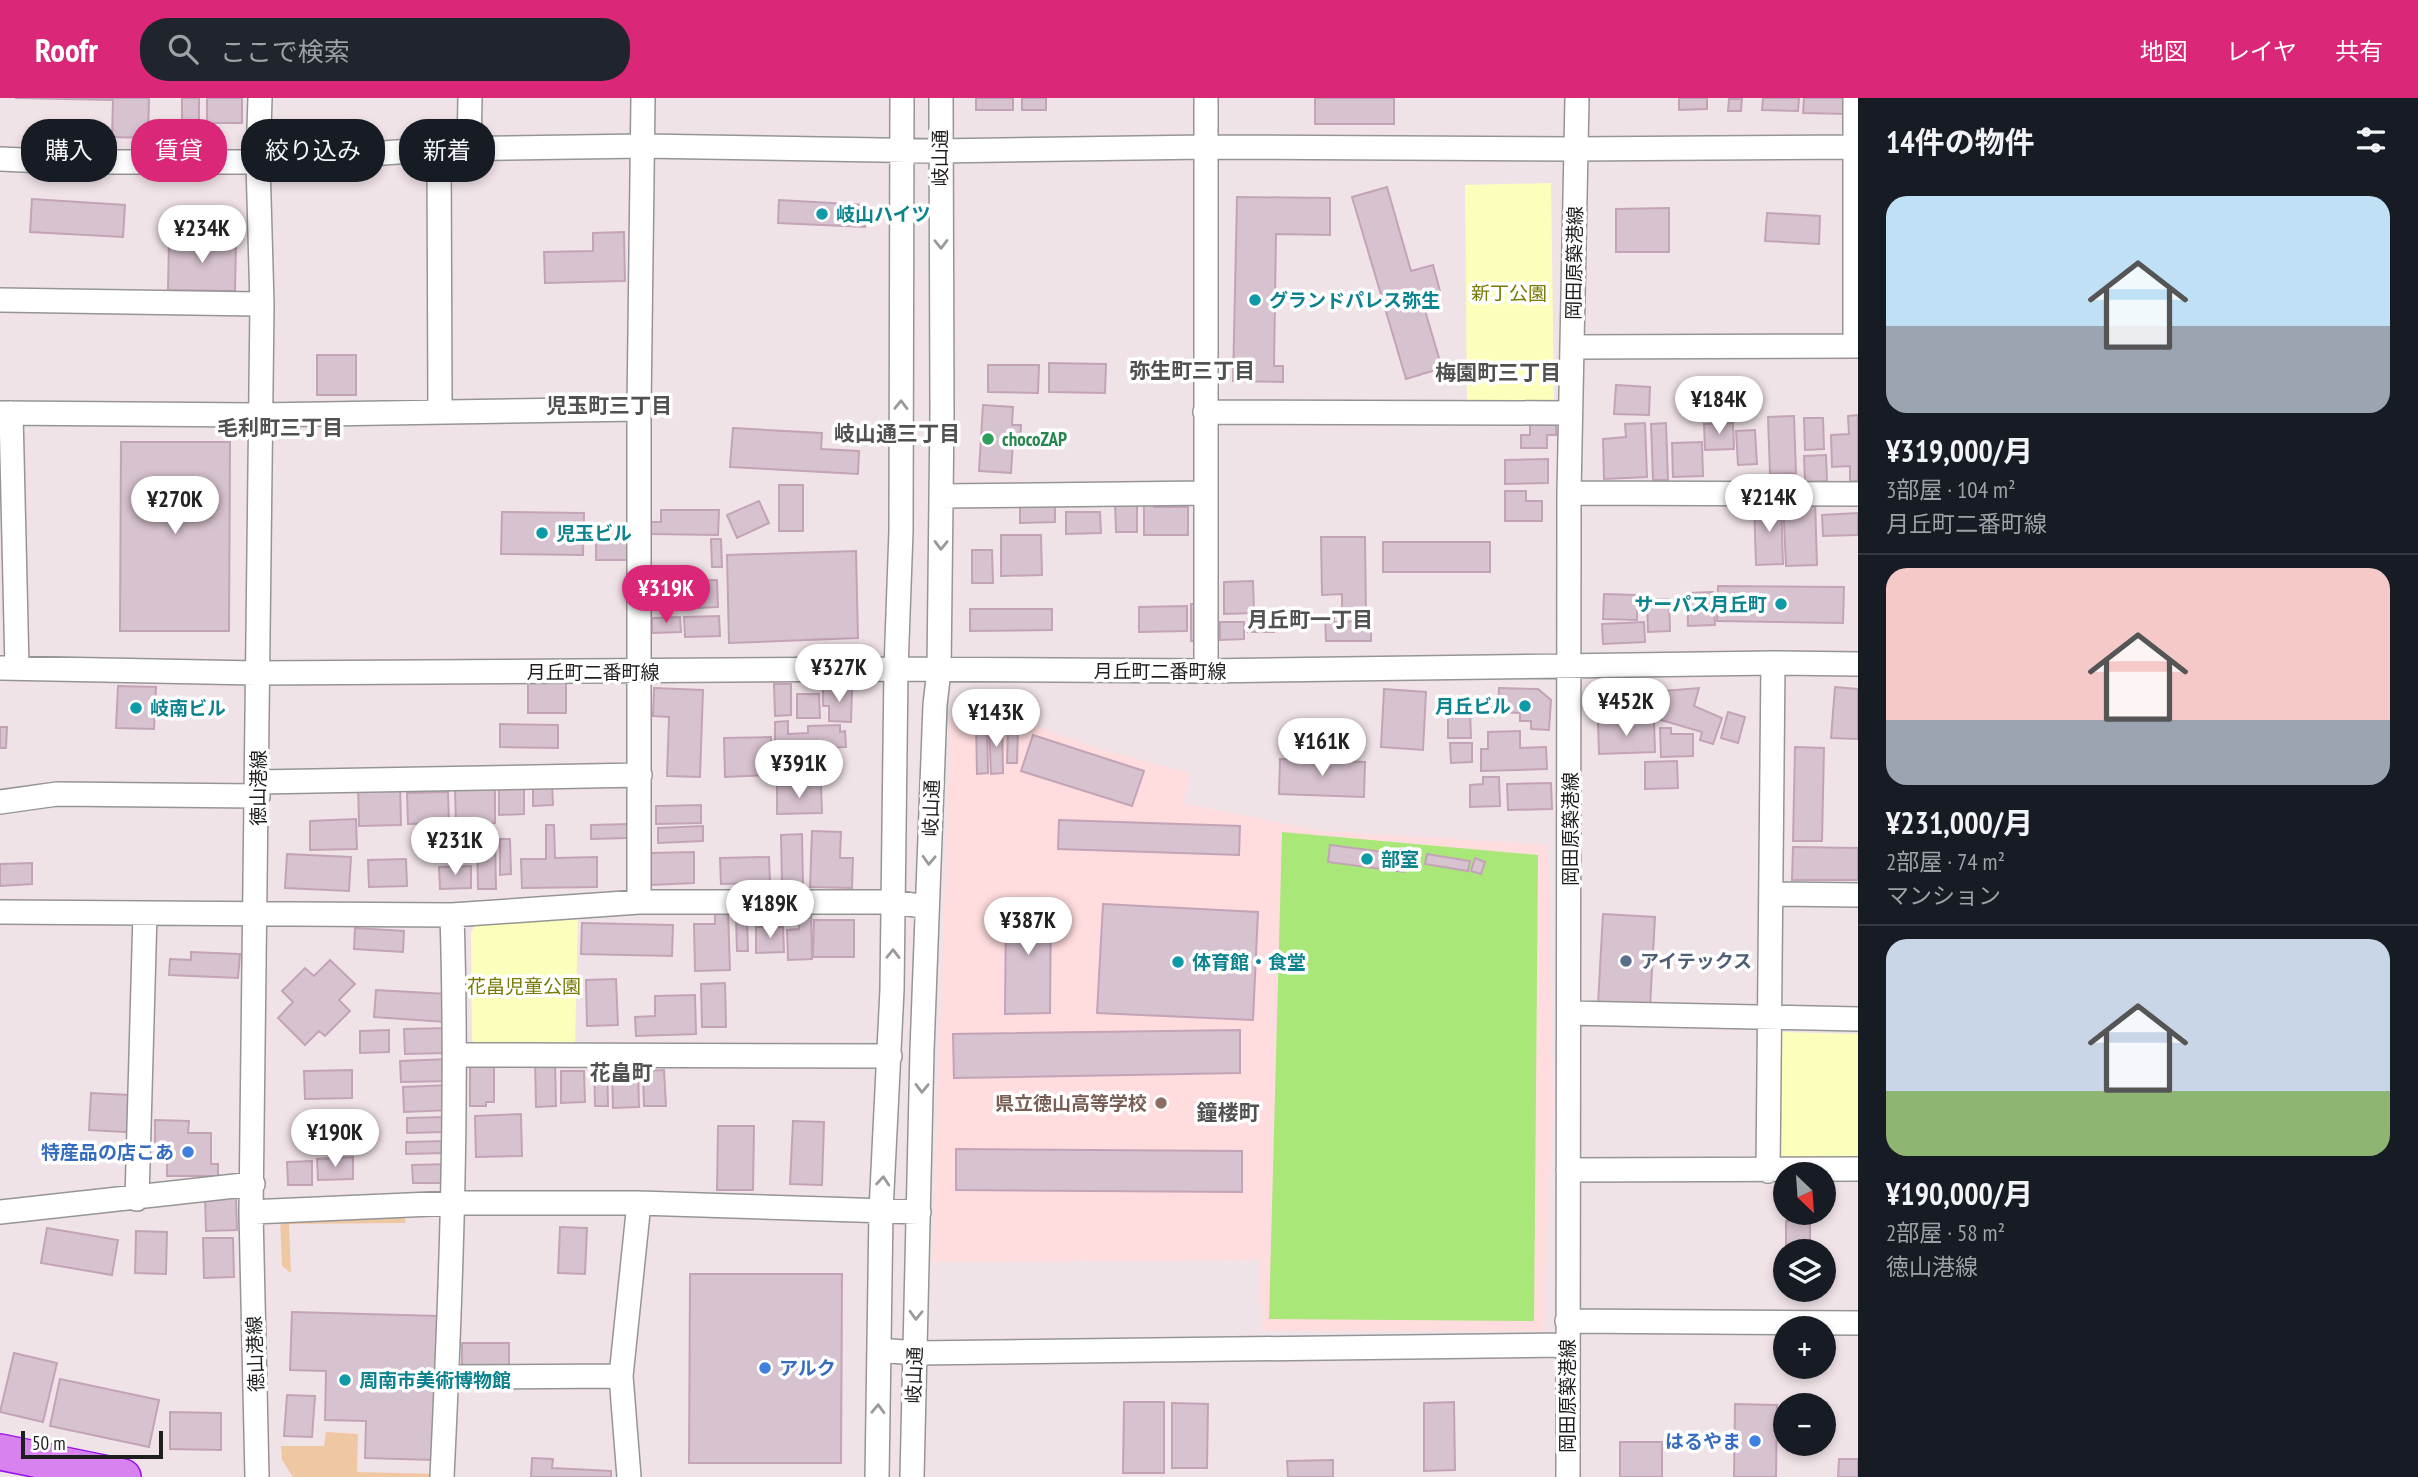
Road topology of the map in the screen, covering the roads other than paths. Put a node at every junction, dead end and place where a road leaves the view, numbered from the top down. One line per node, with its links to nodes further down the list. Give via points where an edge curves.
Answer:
1 (260, 98): 9 (street, 徳山港線)
2 (470, 98): 10 (street)
3 (643, 98): 11 (street)
4 (902, 98): 16 (street, 岐山通)
5 (941, 98): 17 (street, 岐山通)
6 (1206, 98): 12 (street)
7 (1577, 98): 15 (street, 岡田原築港線)
8 (1855, 98): 13 (street)
9 (259, 119)
10 (470, 119)
11 (643, 146): 14 (street); 16 (street); 26 (street)
12 (1206, 147): 15 (street); 17 (street); 28 (street)
13 (1857, 147): 15 (street); 24 (street)
14 (495, 149)
15 (1576, 149): 25 (street, 岡田原築港線)
16 (900, 150): 17 (street); 40 (street, 岐山通, one-way to 16, via 901,531)
17 (939, 151): 35 (street, 岐山通, one-way to 35)
18 (0, 159): 19 (street)
19 (241, 162)
20 (259, 182): 23 (street, 徳山港線)
21 (439, 182): 27 (street)
22 (0, 300): 23 (street)
23 (262, 304): 31 (street, 徳山港線)
24 (1856, 346): 25 (street)
25 (1573, 347): 30 (street, 岡田原築港線)
26 (639, 409): 27 (street); 43 (street)
27 (440, 410): 31 (street)
28 (1205, 412): 30 (street); 33 (street)
29 (6, 413): 31 (street); 39 (street)
30 (1570, 413): 32 (street, 岡田原築港線)
31 (260, 415): 44 (street, 徳山港線)
32 (1569, 493): 34 (street); 38 (street, 岡田原築港線)
33 (1206, 494): 35 (street); 42 (street)
34 (1858, 494)
35 (941, 496): 41 (street, 岐山通, one-way to 41)
36 (1773, 663): 37 (street, 月丘町二番町線); 38 (street, 月丘町二番町線); 48 (street)
37 (1858, 664)
38 (1570, 667): 42 (street, 月丘町二番町線); 57 (street, 岡田原築港線)
39 (8, 668): 44 (street, 月丘町二番町線)
40 (896, 669): 41 (street, 月丘町二番町線); 43 (street, 月丘町二番町線); 51 (street, 岐山通)
41 (939, 670): 42 (street, 月丘町二番町線); 52 (street, 岐山通, one-way to 52)
42 (1206, 671)
43 (641, 672): 44 (street, 月丘町二番町線); 45 (street)
44 (257, 673): 46 (street, 徳山港線)
45 (640, 775): 46 (street); 50 (street)
46 (258, 789): 47 (street, via 57,794); 55 (street, 徳山港線)
47 (0, 802)
48 (1772, 894): 49 (street); 58 (street)
49 (1858, 895)
50 (639, 902): 51 (street); 56 (street)
51 (894, 902): 52 (street); 61 (street, 岐山通, one-way to 51)
52 (927, 907): 71 (street, 岐山通, one-way to 71)
53 (0, 912): 54 (street)
54 (145, 913): 55 (street); 66 (street)
55 (256, 913): 56 (street); 65 (street, 徳山港線)
56 (452, 915): 60 (street)
57 (1569, 1013): 58 (street); 63 (street, 岡田原築港線)
58 (1772, 1018): 59 (street); 64 (street)
59 (1858, 1019)
60 (456, 1055): 61 (street); 67 (street)
61 (890, 1056): 69 (street, 岐山通, one-way to 61)
62 (1858, 1169): 64 (street)
63 (1568, 1170): 64 (street); 73 (street, 岡田原築港線)
64 (1768, 1171)
65 (253, 1184): 66 (street); 72 (street, 徳山港線)
66 (137, 1199): 70 (street)
67 (454, 1203): 68 (street); 72 (street); 79 (street)
68 (639, 1203): 69 (street); 78 (street)
69 (881, 1211): 71 (street); 76 (street, 岐山通)
70 (0, 1212)
71 (919, 1212): 77 (street, 岐山通, one-way to 77)
72 (251, 1213): 82 (street, 徳山港線)
73 (1567, 1321): 74 (street); 75 (street, 岡田原築港線)
74 (1858, 1323)
75 (1566, 1345): 77 (street); 87 (street, 岡田原築港線)
76 (880, 1350): 77 (street); 85 (street, 岐山通, one-way to 76)
77 (915, 1353): 86 (street, 岐山通)
78 (621, 1376): 79 (street); 84 (street)
79 (447, 1377): 83 (street)
80 (0, 1452): 81 (highway)
81 (123, 1477)
82 (257, 1477)
83 (442, 1477)
84 (629, 1477)
85 (877, 1477)
86 (912, 1477)
87 (1568, 1477)

